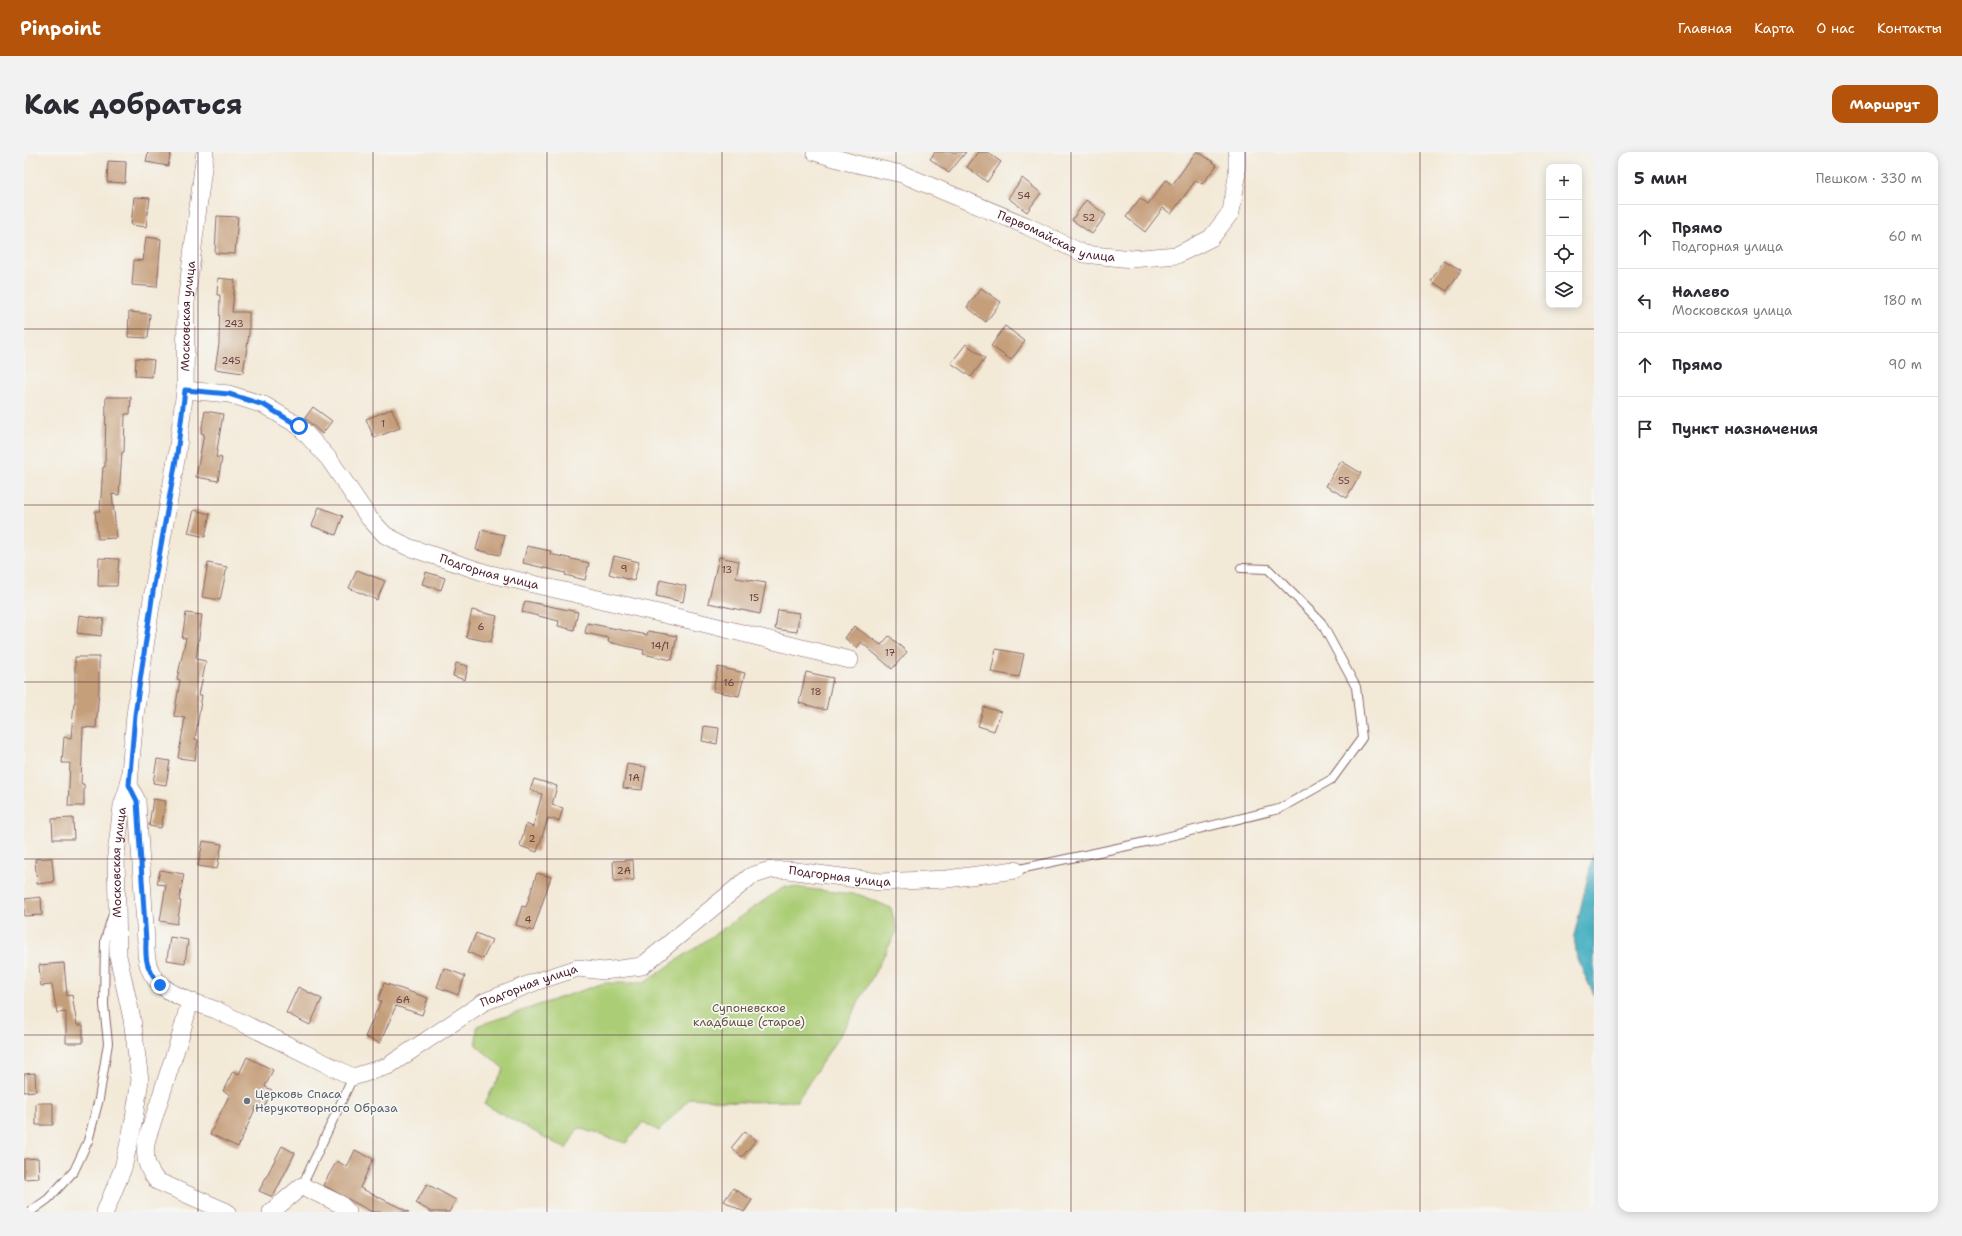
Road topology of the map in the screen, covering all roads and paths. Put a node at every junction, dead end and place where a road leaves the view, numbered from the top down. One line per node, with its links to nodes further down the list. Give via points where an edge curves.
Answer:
1 (205, 152): 4 (street, Московская улица, via 186,303)
2 (815, 152): 3 (street, Первомайская улица, via 902,174 1027,226 1084,254 1131,259 1177,255 1211,238 1231,212 1237,177)
3 (1237, 152)
4 (185, 390): 6 (street, Подгорная улица, via 229,394 264,405 299,426 329,459 369,518 385,534 408,547 486,573); 7 (street, Московская улица, via 135,715)
5 (1241, 568): 8 (lane, via 1268,569 1321,622 1356,687 1362,738 1332,779 1279,809 1150,841)
6 (850, 660)
7 (129, 785): 9 (street, Московская улица, via 122,806 116,854); 10 (street, via 137,801 145,956 149,971 160,985)
8 (1015, 870): 11 (street, Подгорная улица, via 947,879 880,882 770,870 751,876 642,966 604,971 578,968 528,985 484,1002 388,1066)
9 (117, 899): 13 (lane, via 105,940 104,1005 108,1043 99,1099 88,1141 74,1171 48,1199); 14 (street, Московская улица, via 118,956 132,1019 140,1080 123,1168)
10 (190, 1001): 11 (street, via 216,1010); 15 (street, via 144,1150 149,1172 157,1181)
11 (353, 1077): 12 (lane)
12 (302, 1186): 16 (street); 17 (street, via 340,1204)
13 (30, 1212)
14 (105, 1212)
15 (227, 1212)
16 (271, 1212)
17 (348, 1212)

